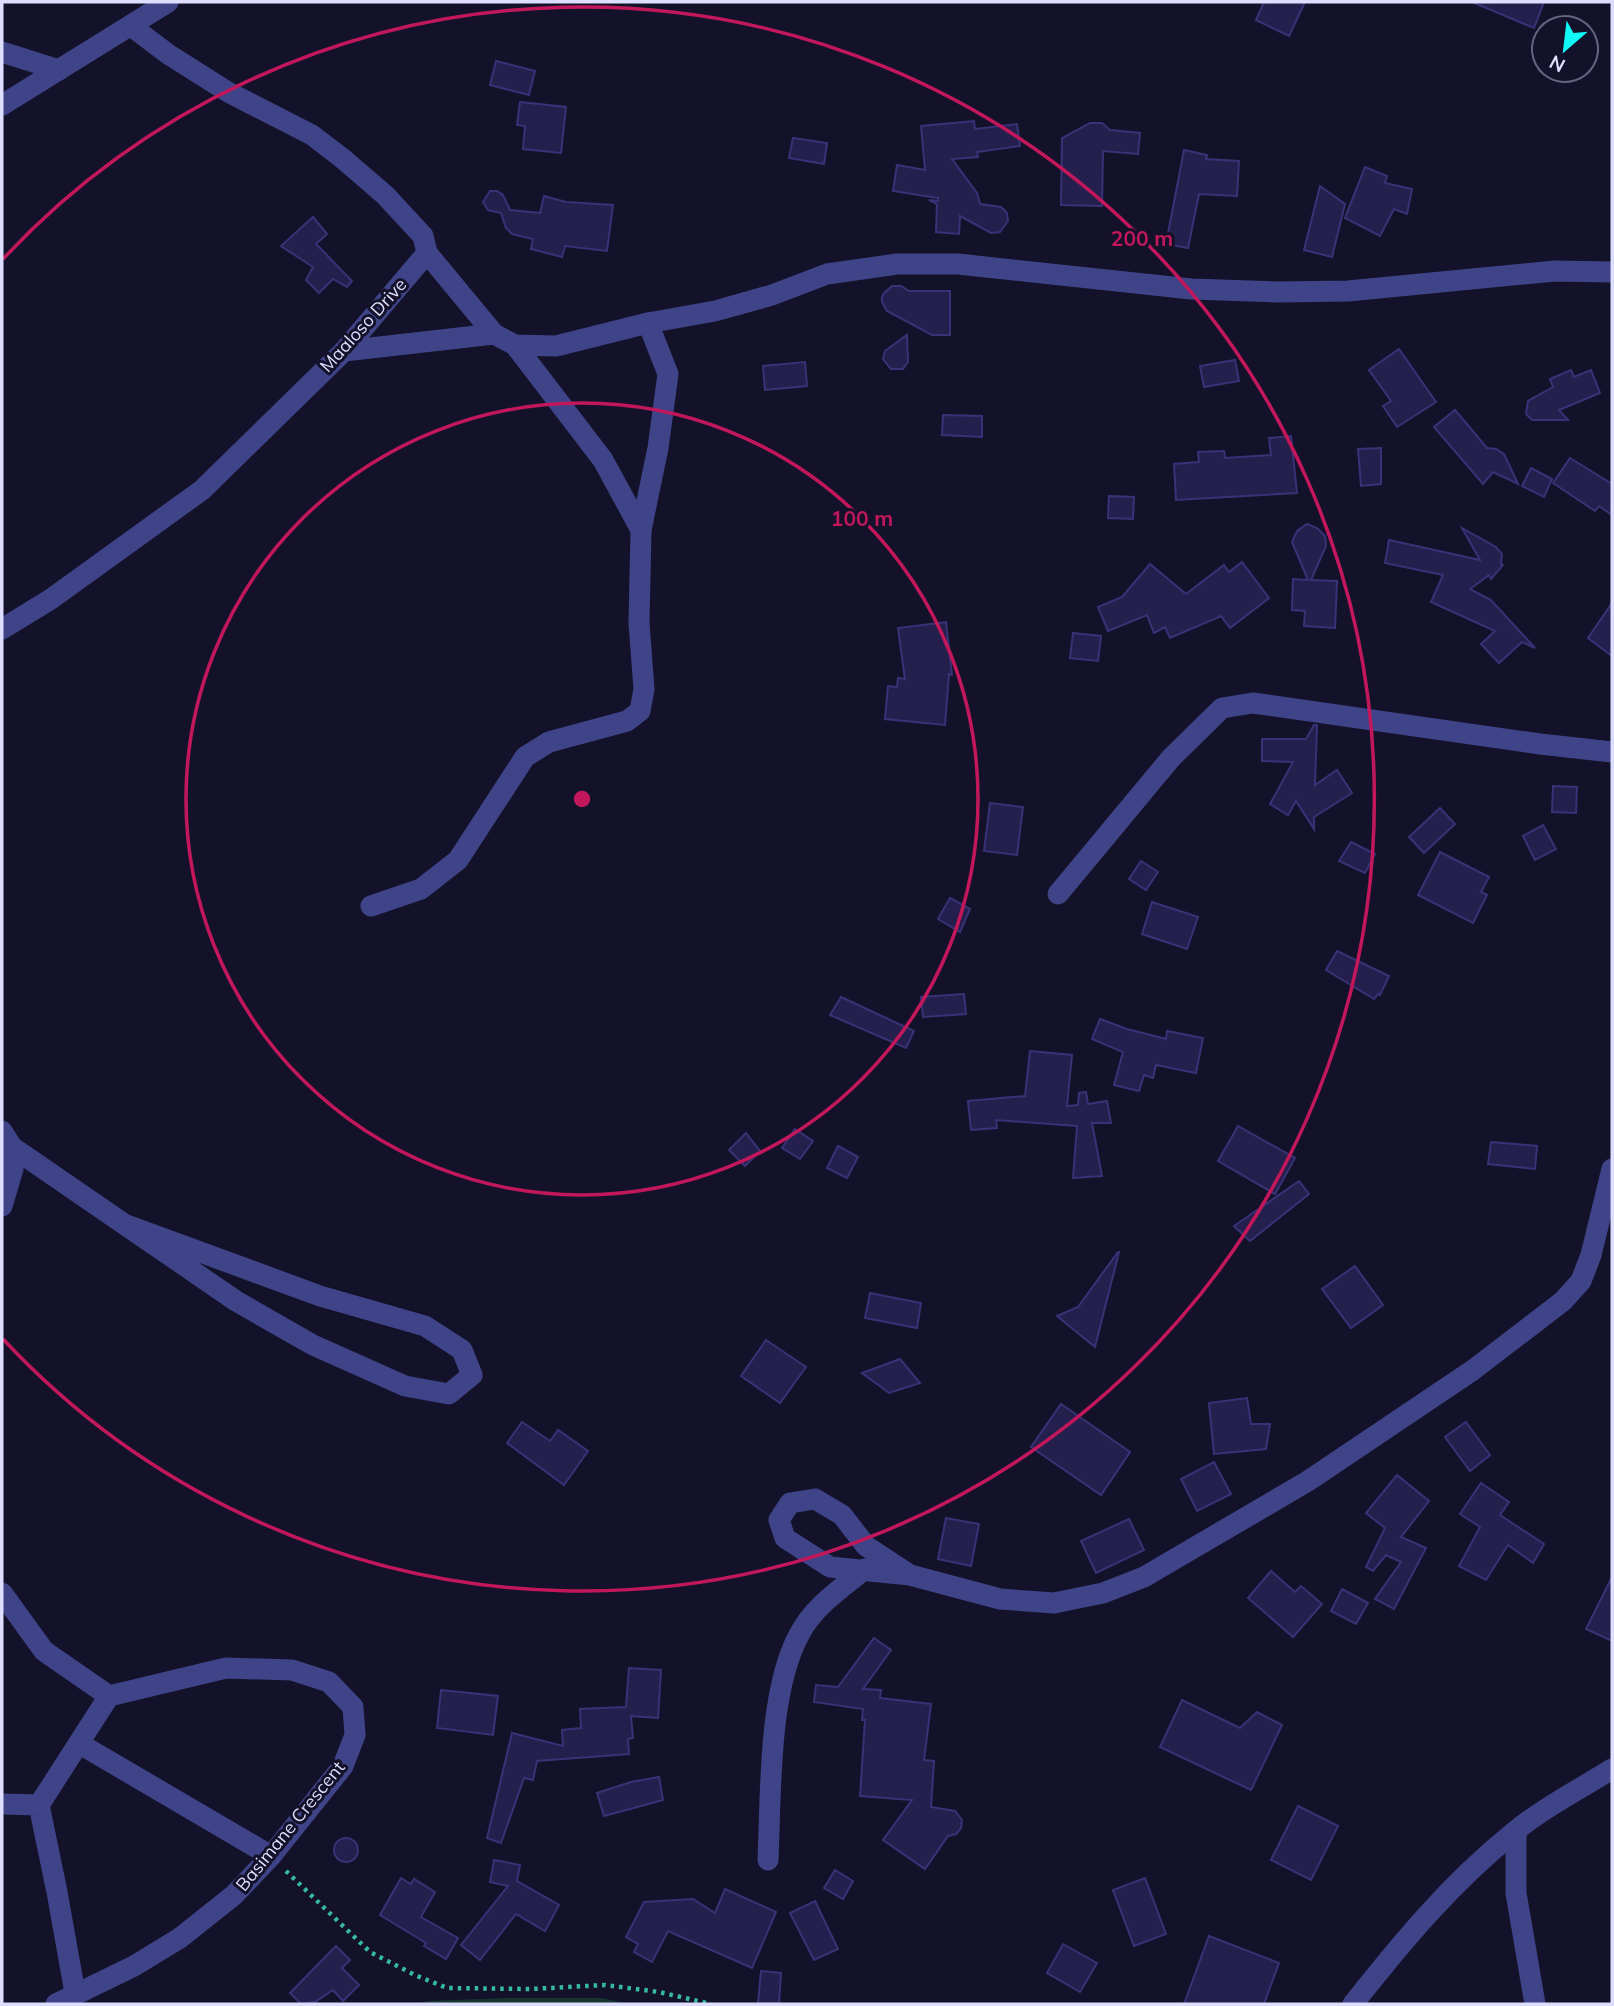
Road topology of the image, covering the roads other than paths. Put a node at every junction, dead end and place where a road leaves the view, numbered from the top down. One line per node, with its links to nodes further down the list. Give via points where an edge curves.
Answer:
1 (168, 2): 2 (street)
2 (131, 26): 4 (street); 6 (street, via 228,92 312,135 385,195 423,236)
3 (2, 52): 4 (street)
4 (59, 70): 5 (street)
5 (2, 105)
6 (427, 253): 9 (street); 11 (street, Maaloso Drive)
7 (1612, 272): 8 (street, via 1555,271 1348,291 1278,292 1191,289 984,266 897,264 827,274 715,311)
8 (648, 323): 10 (street, via 555,346); 12 (street, via 668,374)
9 (495, 334): 10 (street); 11 (street)
10 (515, 345): 12 (street, via 603,460)
11 (344, 351): 13 (street, Maaloso Drive, via 202,490)
12 (641, 530): 16 (street, via 639,623 644,689 640,711 627,721 549,742 525,757 458,860 421,889)
13 (2, 629)
14 (1612, 752): 15 (street, via 1253,703 1222,708 1171,758)
15 (1058, 894)
16 (371, 906)
17 (7, 1139): 19 (street, via 13,1169); 20 (street)
18 (1612, 1169): 22 (street, via 1591,1255 1581,1281 1563,1301 1473,1370 1308,1481 1144,1577 1103,1593 1054,1603 1000,1599)
19 (2, 1206)
20 (124, 1224): 20 (street, via 320,1296 425,1326 462,1350 472,1375 449,1394 405,1386 313,1345 247,1307)
21 (865, 1569): 22 (street); 22 (street, via 830,1567 785,1538 779,1520 790,1503 815,1499 842,1515 866,1546); 31 (street, via 819,1607 800,1632 782,1677)
22 (911, 1575)
23 (2, 1593): 24 (street, via 44,1651)
24 (109, 1696): 25 (street); 30 (street, Basimane Crescent, via 226,1668 292,1670 329,1682 352,1707 355,1735 343,1766)
25 (80, 1744): 28 (street); 30 (street)
26 (1612, 1769): 29 (street)
27 (2, 1804): 28 (street)
28 (39, 1805): 32 (street)
29 (1516, 1830): 33 (street, via 1456,1882); 34 (street, via 1516,1892)
30 (271, 1856): 32 (street, Basimane Crescent, via 234,1895 180,1938)
31 (768, 1860)
32 (66, 1999)
33 (1353, 2004)
34 (1535, 2004)

